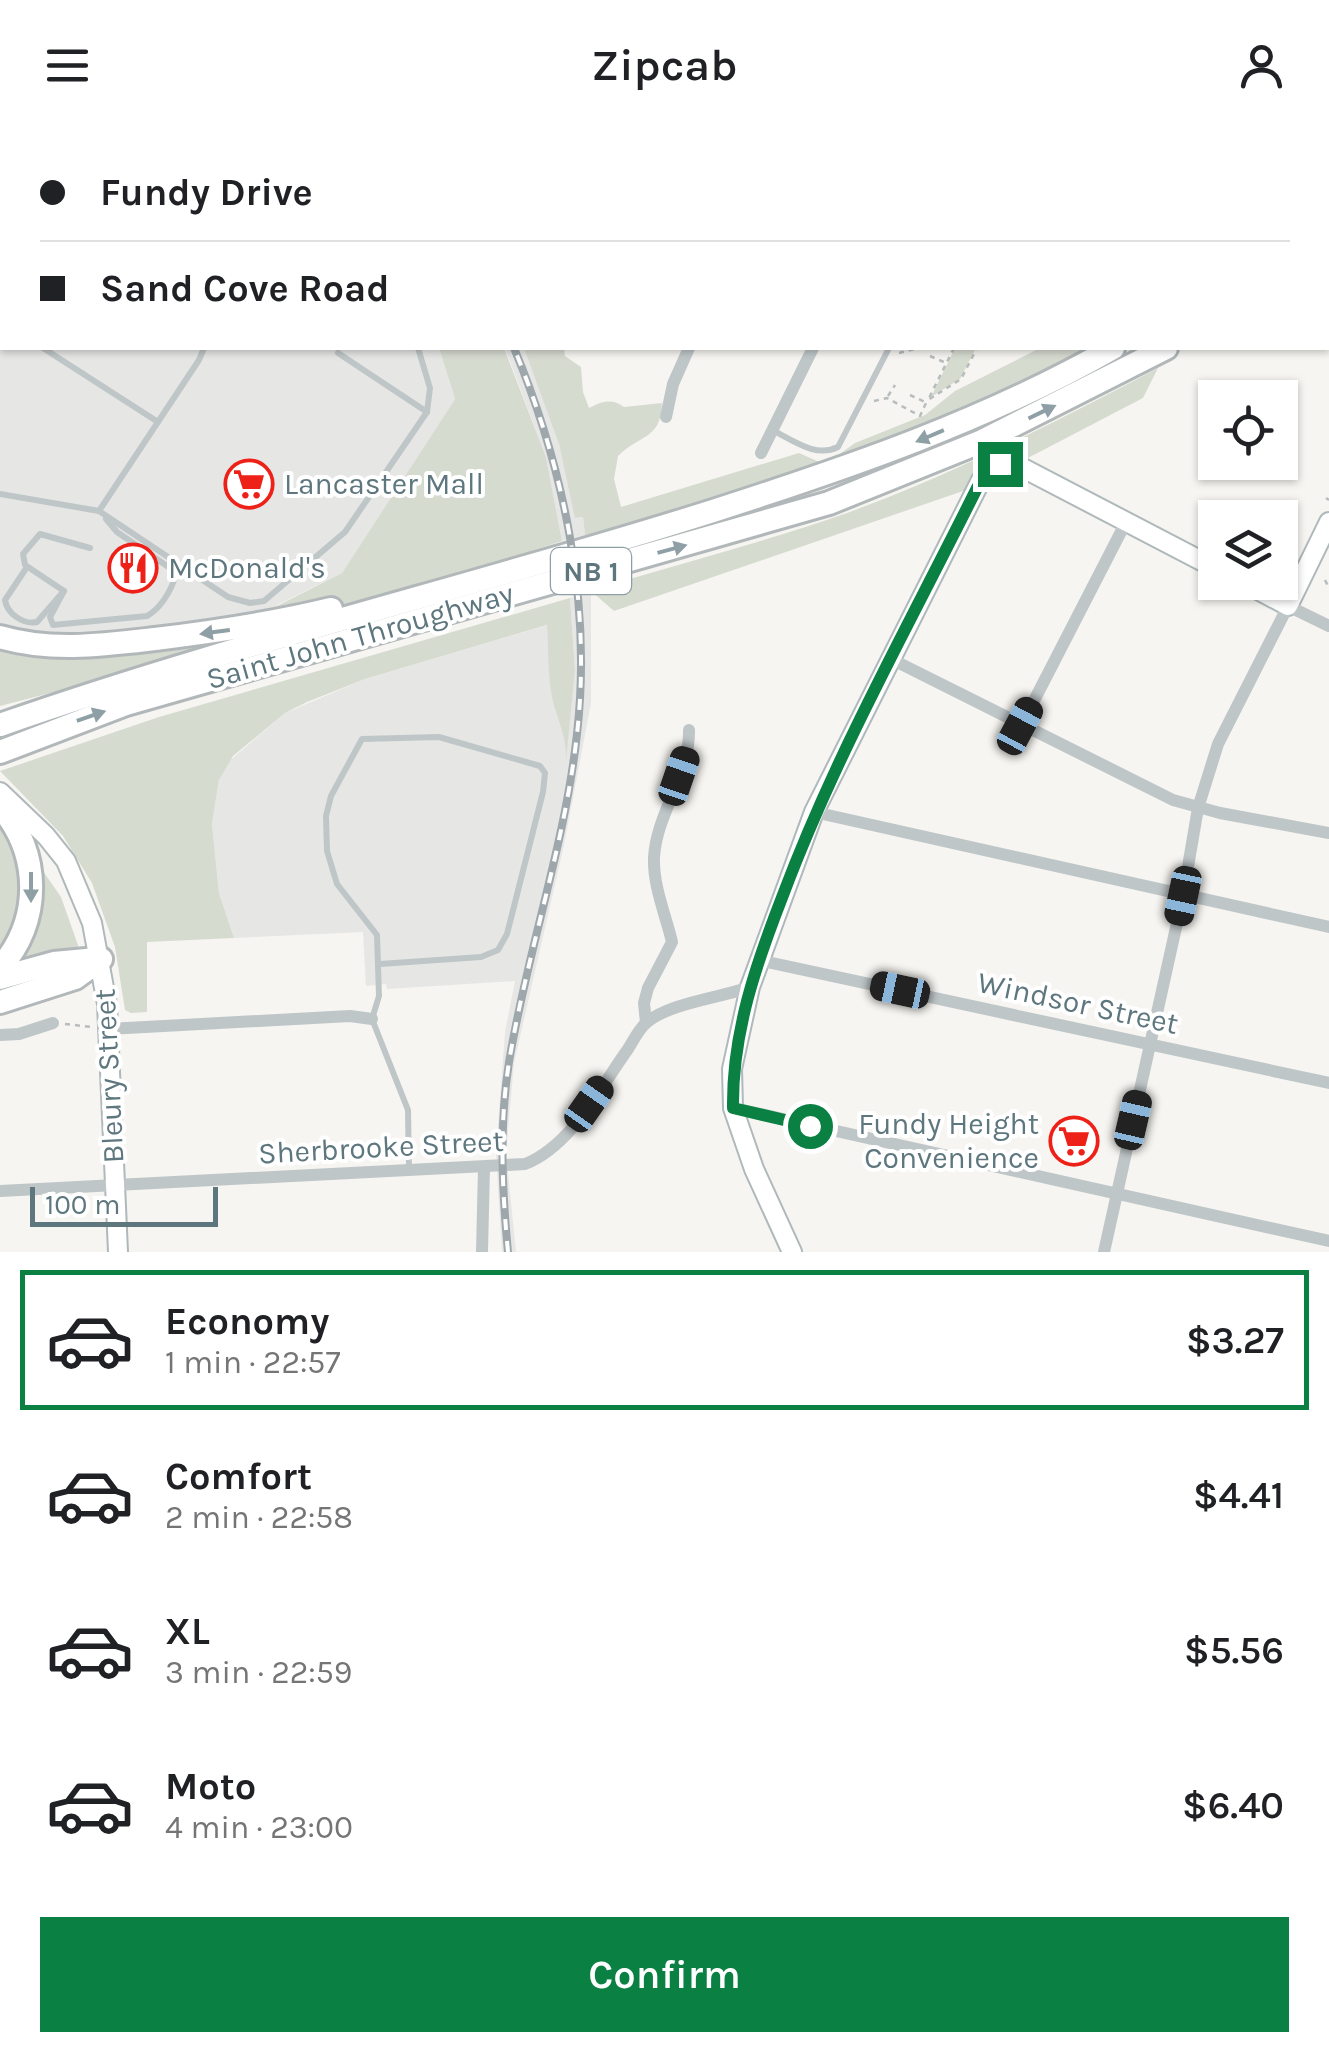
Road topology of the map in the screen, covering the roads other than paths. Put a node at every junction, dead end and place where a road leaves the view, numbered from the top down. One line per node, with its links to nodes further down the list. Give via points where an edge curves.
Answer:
1 (46, 350): 12 (lane)
2 (203, 350): 12 (lane)
3 (419, 350): 10 (lane, via 430,388)
4 (688, 350): 11 (street)
5 (812, 350): 13 (street)
6 (887, 350): 13 (lane, via 838,447 816,451)
7 (1108, 350): 22 (highway, Saint John Throughway / NB 1, one-way to 22, via 875,457)
8 (1162, 350): 32 (highway, Saint John Throughway / NB 1, one-way to 8, via 126,704 828,503 980,442)
9 (338, 353): 10 (lane)
10 (426, 412): 16 (lane, via 346,532 264,601 228,596)
11 (666, 418)
12 (158, 422): 16 (lane)
13 (772, 430): 14 (street)
14 (761, 453)
15 (0, 494): 16 (lane)
16 (99, 511): 23 (lane, via 117,532 170,568 174,583 147,616 53,626 50,617)
17 (1126, 522): 20 (street); 28 (street, via 1021,467 989,470); 30 (street)
18 (1329, 522): 25 (street)
19 (90, 548): 21 (lane, via 40,534 23,554)
20 (1198, 559)
21 (27, 567): 23 (lane); 23 (lane, via 5,600 25,622 37,622)
22 (516, 570): 27 (highway, one-way to 27, via 218,632 71,646); 29 (highway, Saint John Throughway / NB 1)
23 (64, 591)
24 (1277, 600): 25 (street)
25 (1288, 606): 26 (street); 34 (street, via 1218,744)
26 (1329, 626)
27 (0, 638)
28 (891, 659): 30 (street); 35 (street)
29 (0, 725)
30 (1020, 726): 34 (street)
31 (689, 730): 48 (street, via 654,858 672,942 648,988)
32 (0, 754)
33 (3, 799): 39 (street, Bleury Street, via 66,861); 42 (highway, one-way to 42, via 21,836 32,884 22,936)
34 (1198, 808): 36 (street); 37 (street)
35 (814, 812): 37 (street); 40 (street)
36 (1329, 833)
37 (1183, 896): 38 (street); 51 (street)
38 (1329, 928)
39 (101, 959): 43 (highway); 45 (highway, via 75,978); 49 (street, Bleury Street)
40 (758, 960): 44 (street); 51 (street, Windsor Street)
41 (380, 964): 41 (lane, via 498,950 543,792 540,766 439,737 362,739 334,786 326,838 337,884 377,935); 46 (lane)
42 (0, 968)
43 (0, 978)
44 (750, 987): 48 (street); 53 (street, via 732,1069)
45 (0, 1002)
46 (372, 1019): 49 (street); 55 (lane, via 408,1110)
47 (54, 1023): 50 (street)
48 (646, 1023): 54 (street, Sherbrooke Street, via 546,1155)
49 (108, 1029): 56 (street, Bleury Street)
50 (0, 1034)
51 (1150, 1045): 52 (street, Windsor Street); 58 (street)
52 (1329, 1083)
53 (733, 1108): 58 (street); 62 (street)
54 (484, 1167): 55 (street, Sherbrooke Street); 61 (street)
55 (409, 1171): 56 (street, Sherbrooke Street)
56 (115, 1184): 57 (street, Sherbrooke Street); 60 (street, Bleury Street)
57 (0, 1191)
58 (1116, 1195): 59 (street); 63 (street)
59 (1329, 1241)
60 (118, 1252)
61 (482, 1252)
62 (792, 1252)
63 (1104, 1252)

